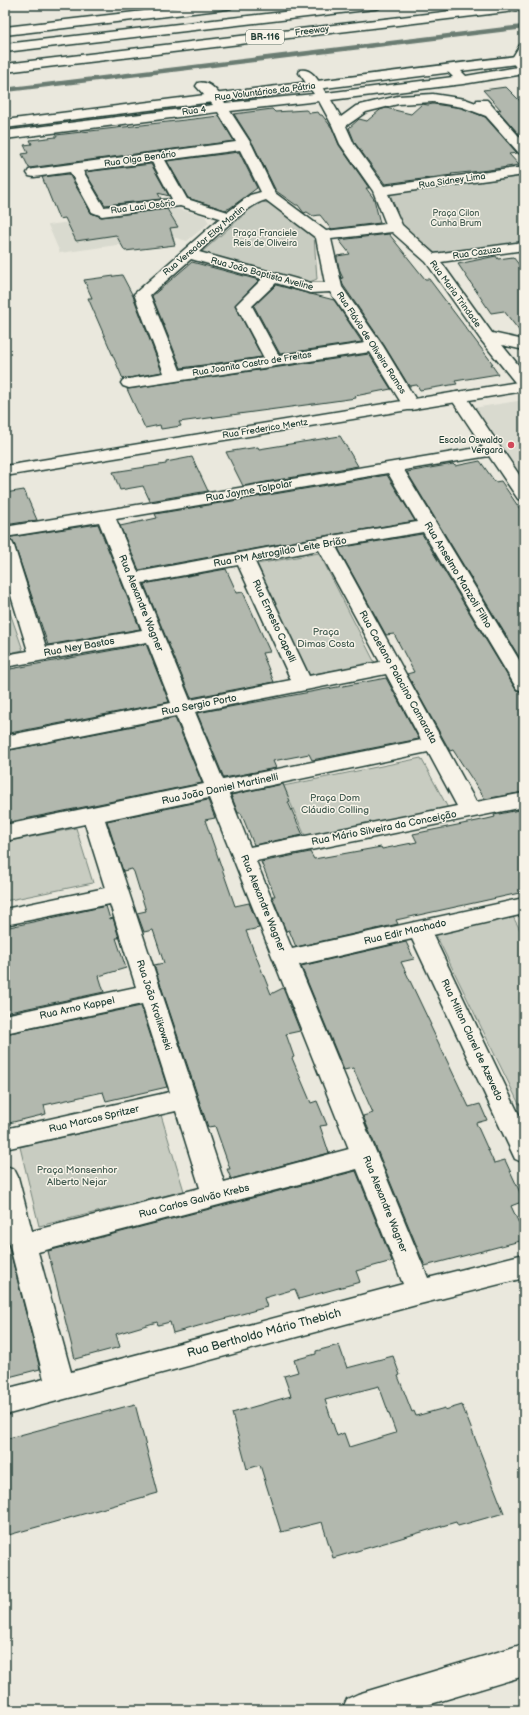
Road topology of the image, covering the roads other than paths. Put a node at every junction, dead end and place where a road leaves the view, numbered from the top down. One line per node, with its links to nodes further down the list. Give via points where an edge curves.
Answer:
1 (227, 5): 6 (main road)
2 (326, 5): 5 (main road)
3 (375, 5): 5 (main road, Freeway / BR-116)
4 (524, 6): 9 (main road, Freeway / BR-116)
5 (241, 20): 7 (main road, Freeway / BR-116)
6 (5, 31)
7 (5, 48)
8 (521, 56): 10 (main road, Rua Voluntários da Pátria); 14 (main road, Rua 4)
9 (5, 68)
10 (451, 69): 14 (main road); 17 (main road, Rua Voluntários da Pátria)
11 (321, 72): 12 (main road, Rua Voluntários da Pátria)
12 (305, 73): 13 (main road, Rua Voluntários da Pátria); 17 (main road, Rua Maria Trindade)
13 (290, 75)
14 (462, 80): 19 (main road, Rua 4); 21 (main road)
15 (219, 84): 16 (main road, Rua Voluntários da Pátria)
16 (203, 86): 18 (main road, Rua Voluntários da Pátria); 20 (main road)
17 (315, 86): 19 (main road, Rua Maria Trindade); 20 (main road, Rua Voluntários da Pátria)
18 (187, 88)
19 (323, 97): 20 (main road, Rua 4); 23 (main road, Rua Maria Trindade)
20 (218, 103): 22 (main road, Rua Voluntários da Pátria); 24 (main road, Rua 4); 25 (main road)
21 (493, 114): 23 (main road, via 465,103 432,98 398,100 361,110); 26 (main road)
22 (5, 124)
23 (339, 125): 31 (main road, Rua Maria Trindade, via 347,144)
24 (5, 135)
25 (245, 145): 27 (main road, Rua Olga Benário); 32 (main road)
26 (524, 150)
27 (156, 157): 28 (main road, Rua Olga Benário); 33 (main road)
28 (75, 168): 30 (main road, Rua Olga Benário); 33 (main road, Rua Laci Osório, via 97,209 102,212)
29 (524, 171): 31 (main road, Rua Sidney Lima)
30 (34, 173)
31 (380, 190): 35 (main road, Rua Maria Trindade)
32 (269, 195): 34 (main road, Rua Vereador Eloy Martin, via 255,198); 36 (main road)
33 (181, 202): 34 (main road, Rua Laci Osório)
34 (230, 218): 38 (main road, Rua Vereador Eloy Martin)
35 (395, 227): 36 (main road); 39 (main road, Rua Maria Trindade)
36 (323, 236): 41 (main road, Rua Flávio de Oliveira Ramos)
37 (524, 246): 39 (main road, Rua Cazuza)
38 (189, 254): 40 (main road, Rua João Baptista Aveline); 46 (main road, Rua Vereador Eloy Martin, via 142,294)
39 (431, 259): 42 (main road, Rua Maria Trindade)
40 (272, 278): 41 (main road, Rua João Baptista Aveline, via 310,288); 45 (main road, via 244,305)
41 (334, 287): 44 (main road, Rua Flávio de Oliveira Ramos)
42 (487, 337): 43 (main road); 48 (main road, Rua Maria Trindade)
43 (524, 345)
44 (375, 346): 45 (main road, Rua Joanita Castro de Freitas); 51 (main road, Rua Flávio de Oliveira Ramos)
45 (273, 360): 46 (main road, Rua Joanita Castro de Freitas)
46 (174, 376): 47 (main road, Rua Joanita Castro de Freitas)
47 (129, 383)
48 (524, 383)
49 (524, 386): 50 (main road, Rua Frederico Mentz)
50 (458, 397): 51 (main road, Rua Frederico Mentz); 52 (main road)
51 (411, 405): 54 (main road, Rua Frederico Mentz)
52 (494, 450): 53 (main road, Rua Jayme Tolpolar); 55 (main road)
53 (393, 467): 56 (main road, Rua Jayme Tolpolar); 57 (main road, Rua Anselmo Manzoli Filho)
54 (5, 471)
55 (524, 494)
56 (105, 515): 58 (main road, Rua Jayme Tolpolar); 62 (main road, Rua Alexandre Wagner)
57 (429, 526): 59 (main road, Rua PM Astrogildo Leite Brião); 69 (main road, Rua Anselmo Manzoli Filho)
58 (5, 532)
59 (325, 543): 61 (main road, Rua PM Astrogildo Leite Brião); 67 (main road, Rua Caetano Palacino Camaratta)
60 (5, 546): 63 (main road)
61 (244, 558): 62 (main road, Rua PM Astrogildo Leite Brião); 68 (main road, Rua Ernesto Capelli)
62 (132, 579): 64 (main road, Rua Alexandre Wagner)
63 (14, 603): 65 (main road)
64 (154, 634): 65 (main road, Rua Ney Bastos); 70 (main road, Rua Alexandre Wagner)
65 (39, 655): 66 (main road, Rua Ney Bastos)
66 (5, 661)
67 (392, 666): 68 (main road, Rua Sergio Porto); 72 (main road, Rua Caetano Palacino Camaratta)
68 (303, 684): 70 (main road, Rua Sergio Porto)
69 (524, 684)
70 (183, 708): 71 (main road, Rua Sergio Porto); 73 (main road, Rua Alexandre Wagner)
71 (5, 743)
72 (434, 744): 73 (main road, Rua João Daniel Martinelli); 75 (main road, Rua Caetano Palacino Camaratta)
73 (216, 790): 76 (main road, Rua João Daniel Martinelli); 78 (main road, Rua Alexandre Wagner)
74 (524, 800): 75 (main road, Rua Mário Silveira da Conceição)
75 (470, 811): 78 (main road, Rua Mário Silveira da Conceição)
76 (93, 816): 77 (main road, Rua João Daniel Martinelli); 79 (main road, Rua João Krolikowski)
77 (5, 833)
78 (243, 856): 83 (main road, Rua Alexandre Wagner)
79 (118, 894): 81 (main road); 84 (main road, Rua João Krolikowski)
80 (522, 909): 82 (main road, Rua Edir Machado)
81 (5, 917)
82 (419, 929): 83 (main road, Rua Edir Machado); 87 (main road, Rua Milton Clarel de Azevedo)
83 (286, 958): 90 (main road, Rua Alexandre Wagner)
84 (150, 993): 85 (main road, Rua Arno Kappel); 86 (main road, Rua João Krolikowski)
85 (5, 1024)
86 (184, 1099): 88 (main road, Rua Marcos Spritzer); 92 (main road, Rua João Krolikowski)
87 (516, 1115): 89 (main road, Rua Milton Clarel de Azevedo)
88 (5, 1139)
89 (524, 1152)
90 (365, 1156): 92 (main road, Rua Carlos Galvão Krebs); 95 (main road, Rua Alexandre Wagner)
91 (5, 1177): 93 (main road)
92 (215, 1195): 93 (main road, Rua Carlos Galvão Krebs)
93 (22, 1245): 96 (main road)
94 (524, 1266): 95 (main road, Rua Bertholdo Mário Thebich)
95 (420, 1292): 96 (main road, Rua Bertholdo Mário Thebich)
96 (61, 1388): 97 (main road, Rua Bertholdo Mário Thebich)
97 (5, 1402)
98 (524, 1660): 99 (main road)
99 (358, 1710)

